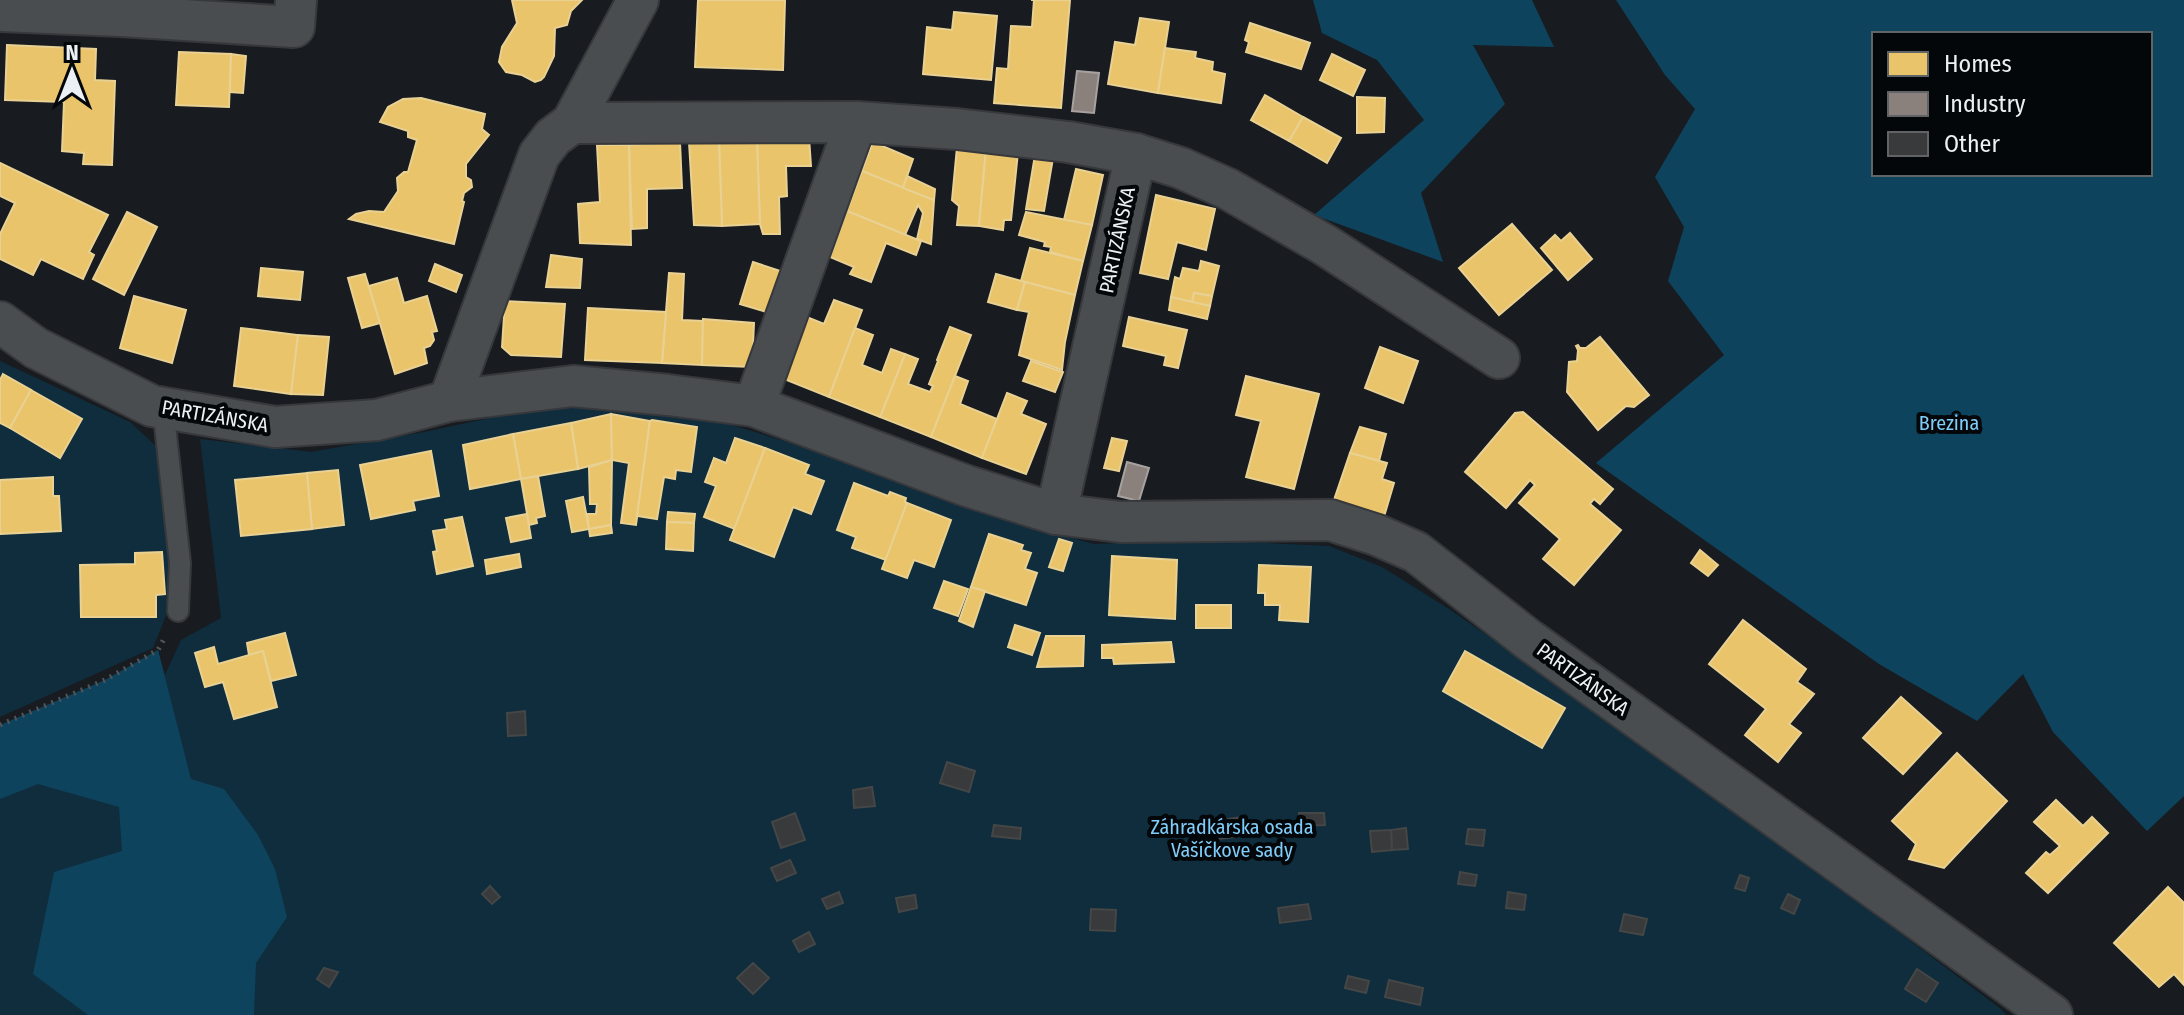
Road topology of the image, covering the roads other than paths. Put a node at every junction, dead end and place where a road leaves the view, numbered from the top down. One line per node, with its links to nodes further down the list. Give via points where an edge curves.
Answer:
1 (296, 0): 3 (street, via 294,27)
2 (638, 0): 5 (street)
3 (0, 11)
4 (856, 122): 5 (street); 6 (street, via 957,129); 10 (street)
5 (572, 123): 9 (street, via 539,155)
6 (1136, 154): 8 (street, via 1228,189); 12 (street, PARTIZÁNSKA)
7 (0, 322): 11 (street, PARTIZÁNSKA, via 36,348)
8 (1499, 358)
9 (449, 401): 10 (street, PARTIZÁNSKA, via 573,386); 11 (street, PARTIZÁNSKA, via 377,420 275,427)
10 (754, 406): 12 (street, PARTIZÁNSKA)
11 (163, 407): 13 (lane, via 180,563)
12 (1056, 514): 14 (street, PARTIZÁNSKA, via 1121,522 1330,520 1416,552 1529,640)
13 (178, 611)
14 (2052, 1015)

